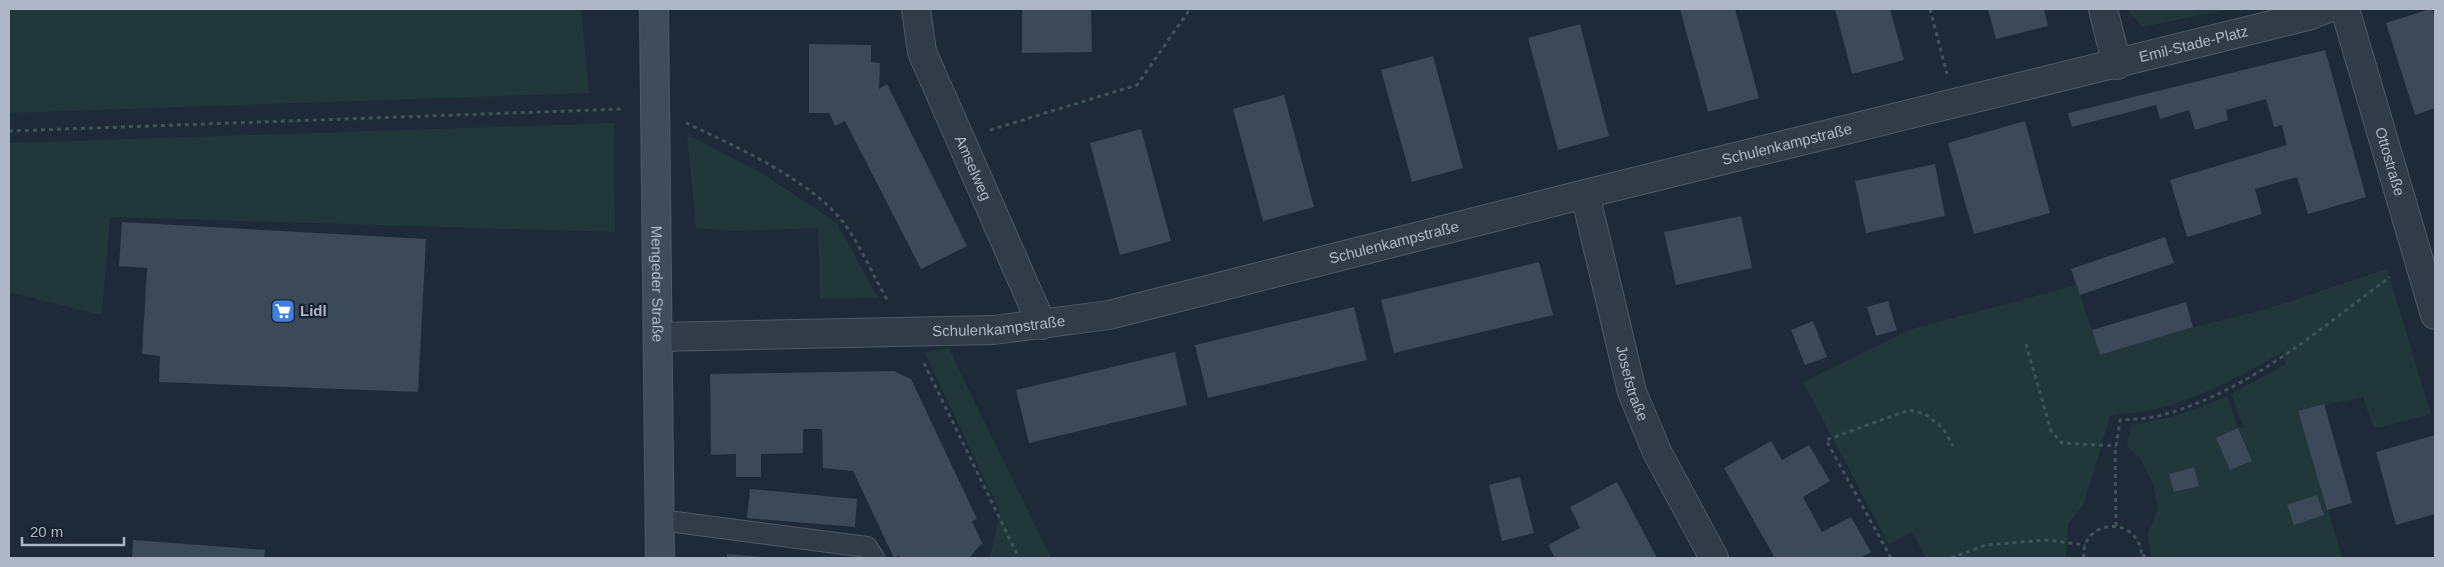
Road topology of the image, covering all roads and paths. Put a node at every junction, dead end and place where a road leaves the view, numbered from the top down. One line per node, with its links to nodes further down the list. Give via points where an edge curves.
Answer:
1 (654, 9): 10 (main road, Mengeder Straße)
2 (916, 9): 12 (street, Amselweg, via 922,52)
3 (1190, 9): 12 (path, via 1137,85)
4 (1930, 9): 9 (path)
5 (2103, 9): 8 (street)
6 (2326, 9): 8 (street, Emil-Stade-Platz)
7 (2345, 9): 14 (street, Ottostraße)
8 (2117, 64): 9 (street, Schulenkampstraße)
9 (1954, 104): 13 (street, Schulenkampstraße)
10 (655, 108): 11 (path); 17 (path, via 738,148 806,187 842,221); 18 (main road, Mengeder Straße)
11 (9, 130)
12 (959, 140): 16 (street, Amselweg)
13 (1586, 194): 16 (street, Schulenkampstraße, via 1109,315); 29 (street, Josefstraße, via 1632,392 1657,452)
14 (2418, 257): 15 (street, Ottostraße); 21 (path, via 2282,359 2225,392 2161,416 2120,420)
15 (2435, 315)
16 (1042, 324): 17 (street, Schulenkampstraße, via 994,330)
17 (906, 333): 18 (street, Schulenkampstraße); 28 (path, via 928,370)
18 (659, 337): 22 (main road, Mengeder Straße)
19 (2026, 344): 21 (path, via 2055,438 2062,443)
20 (1954, 446): 30 (path, via 1937,423 1925,414 1909,410 1826,440)
21 (2116, 446): 23 (path)
22 (660, 520): 26 (main road, Mengeder Straße); 27 (lane, via 867,547)
23 (2116, 526): 24 (path, via 2097,530); 25 (path, via 2133,534)
24 (2085, 545): 31 (path, via 2046,540 2016,542 1986,545); 32 (path)
25 (2142, 557): 33 (path)
26 (660, 558)
27 (874, 558)
28 (1018, 558)
29 (1714, 558)
30 (1891, 558)
31 (1951, 558)
32 (2084, 558)
33 (2150, 558)

